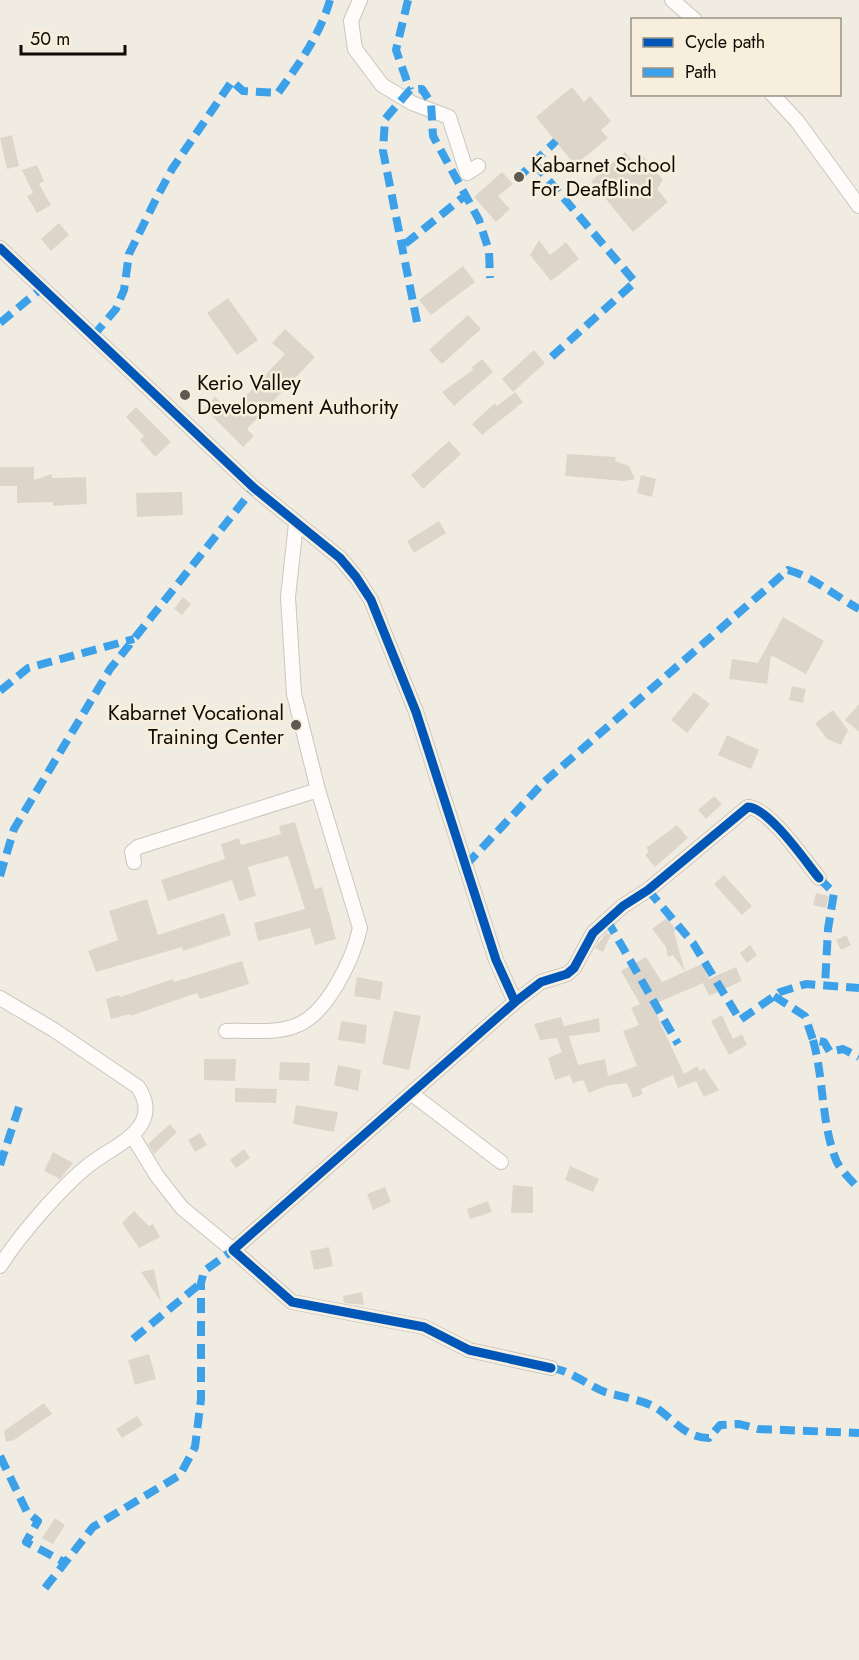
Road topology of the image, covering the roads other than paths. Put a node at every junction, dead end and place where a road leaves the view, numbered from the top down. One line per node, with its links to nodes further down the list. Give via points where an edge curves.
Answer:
1 (360, 0): 5 (street, via 351,21 355,49 382,86 449,117 467,173)
2 (672, 0): 3 (street)
3 (693, 18)
4 (774, 96): 6 (street, via 797,121)
5 (478, 166)
6 (859, 206)
7 (0, 248): 8 (street)
8 (296, 524): 9 (street, via 288,597 294,694); 13 (street, via 340,558 371,600 416,712 496,960)
9 (318, 790): 10 (street, via 138,847 132,852); 14 (street, via 360,928 355,950 345,971 313,1014 296,1026)
10 (134, 862)
11 (819, 878): 13 (street, via 771,821 758,809 748,807 593,933 567,974 541,982)
12 (0, 998): 16 (street, via 138,1087 145,1098 144,1118)
13 (515, 1002): 15 (street)
14 (226, 1031)
15 (412, 1094): 17 (street); 18 (street)
16 (132, 1135): 18 (street, via 182,1208); 19 (street, via 88,1166 37,1219)
17 (501, 1162)
18 (233, 1250): 20 (street, via 292,1302 424,1327 469,1350)
19 (0, 1266)
20 (551, 1368)

